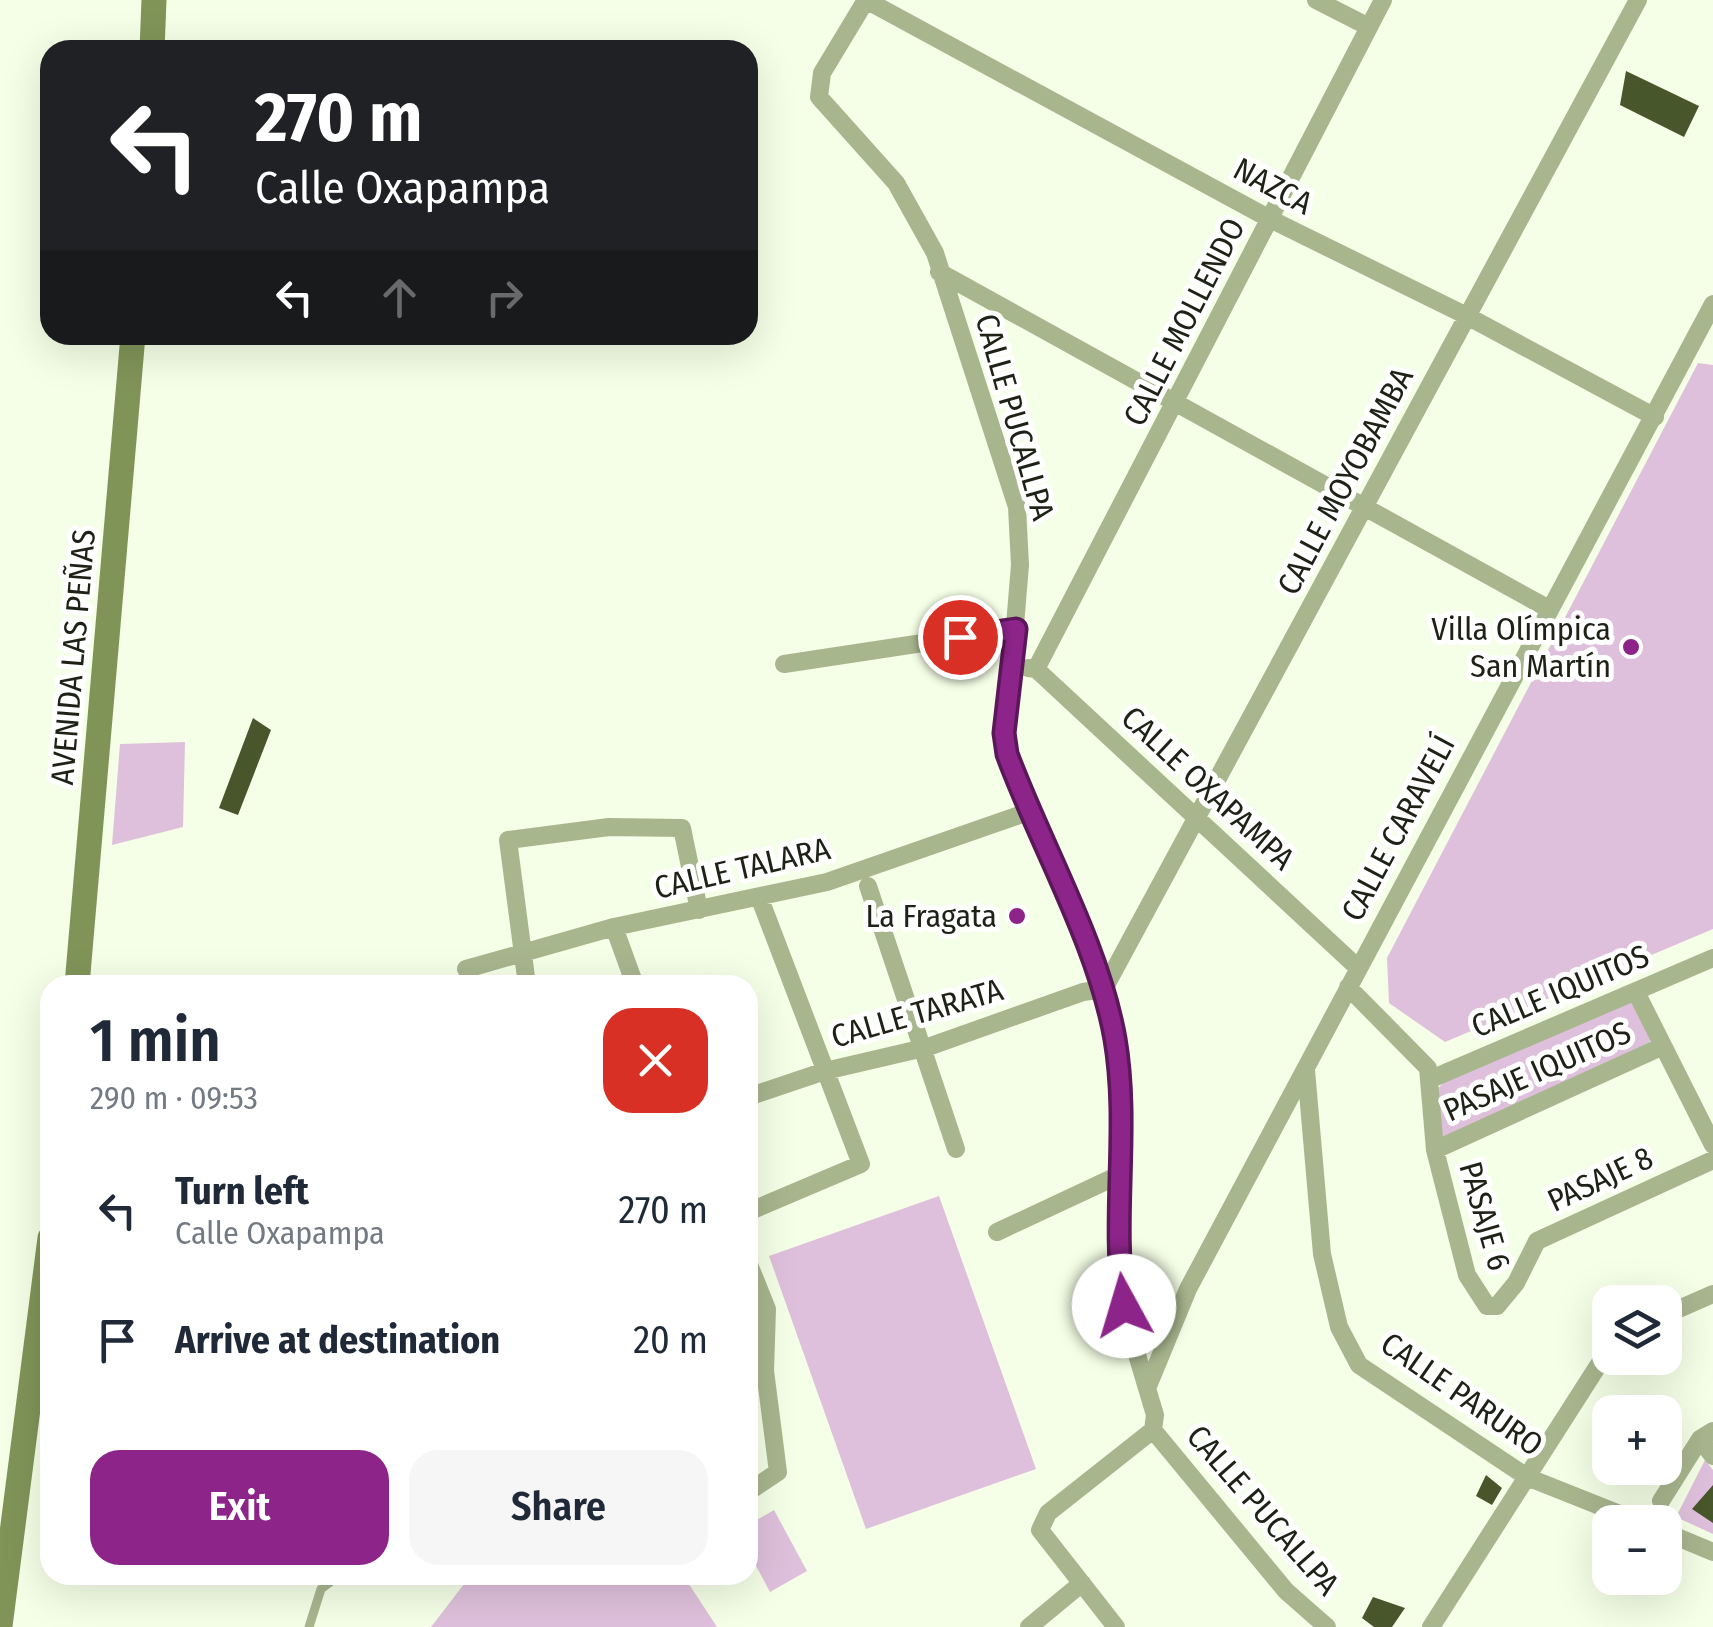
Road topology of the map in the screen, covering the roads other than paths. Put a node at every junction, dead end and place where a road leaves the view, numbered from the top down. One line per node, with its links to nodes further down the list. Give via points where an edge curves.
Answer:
1 (154, 0): 7 (street)
2 (866, 0): 8 (street, NAZCA); 9 (street, CALLE PUCALLPA, via 822,74 819,98 896,183)
3 (1316, 0): 6 (street)
4 (1383, 0): 6 (street, CALLE MOLLENDO)
5 (1638, 0): 11 (street, CALLE MOYOBAMBA)
6 (1369, 27): 8 (street, CALLE MOLLENDO)
7 (152, 40)
8 (1270, 219): 11 (street, NAZCA); 13 (street, CALLE MOLLENDO)
9 (939, 272): 13 (street); 17 (street, CALLE PUCALLPA, via 1017,507)
10 (1713, 307): 14 (street, CALLE CARAVELÍ)
11 (1467, 316): 14 (street, NAZCA); 15 (street, CALLE MOYOBAMBA)
12 (133, 345): 31 (street, AVENIDA LAS PEÑAS)
13 (1178, 401): 15 (street); 20 (street, CALLE MOLLENDO)
14 (1656, 418): 16 (street, CALLE CARAVELÍ)
15 (1366, 507): 16 (street); 22 (street, CALLE MOYOBAMBA)
16 (1549, 609): 29 (street, CALLE CARAVELÍ)
17 (1016, 629): 18 (street); 19 (street, CALLE PUCALLPA)
18 (784, 664)
19 (1012, 668): 20 (street); 21 (street, CALLE PUCALLPA, via 1005,745)
20 (1036, 669): 22 (street, CALLE OXAPAMPA)
21 (1028, 812): 24 (street, CALLE TALARA); 35 (street, CALLE PUCALLPA)
22 (1199, 819): 29 (street, CALLE OXAPAMPA); 35 (street, CALLE MOYOBAMBA)
23 (868, 886): 37 (street)
24 (760, 899): 25 (street, CALLE TALARA); 40 (street)
25 (699, 910): 26 (street, CALLE TALARA); 27 (street, via 682,828 609,827 508,840)
26 (614, 928): 27 (street, CALLE TALARA); 33 (street)
27 (521, 953): 30 (street, CALLE TALARA); 32 (street)
28 (1713, 958): 36 (street, CALLE IQUITOS)
29 (1357, 967): 34 (street, CALLE CARAVELÍ)
30 (466, 969)
31 (78, 975)
32 (525, 975)
33 (631, 975)
34 (1348, 987): 39 (street, CALLE CARAVELÍ); 41 (street, via 1428,1068)
35 (1104, 989): 37 (street, CALLE TARATA); 47 (street, CALLE PUCALLPA, via 1119,1072)
36 (1636, 992): 38 (street); 41 (street, CALLE IQUITOS)
37 (921, 1046): 40 (street, CALLE TARATA); 44 (street)
38 (1663, 1046): 43 (street); 45 (street, PASAJE IQUITOS)
39 (1306, 1069): 56 (street, CALLE CARAVELÍ, via 1188,1289); 60 (street, CALLE PARURO, via 1322,1254 1339,1328 1359,1365)
40 (825, 1071): 42 (street, CALLE TARATA); 48 (street, via 860,1166)
41 (1431, 1079): 45 (street, PASAJE 6)
42 (758, 1094)
43 (1713, 1145)
44 (956, 1149)
45 (1435, 1150): 51 (street, PASAJE 6, via 1468,1275)
46 (1713, 1160): 51 (street, PASAJE 8, via 1537,1241 1508,1295)
47 (1119, 1175): 49 (street); 56 (street, CALLE PUCALLPA, via 1119,1268)
48 (758, 1208)
49 (997, 1232)
50 (1713, 1294): 52 (street)
51 (1487, 1306)
52 (1682, 1308)
53 (40, 1316): 68 (street)
54 (1592, 1375): 60 (street)
55 (758, 1381): 61 (street, via 778,1472)
56 (1148, 1386): 57 (street, CALLE PUCALLPA)
57 (1152, 1430): 66 (street, via 1048,1513 1040,1530); 72 (street, CALLE PUCALLPA, via 1286,1591)
58 (1707, 1435): 59 (street); 62 (street)
59 (1713, 1456)
60 (1527, 1477): 63 (street, CALLE PARURO); 73 (street)
61 (758, 1485)
62 (1661, 1501)
63 (1597, 1505)
64 (1682, 1539): 65 (street)
65 (1713, 1552)
66 (1082, 1583): 70 (street); 71 (street)
67 (326, 1585): 69 (lane)
68 (0, 1626)
69 (309, 1627)
70 (1029, 1627)
71 (1116, 1627)
72 (1327, 1627)
73 (1432, 1627)

